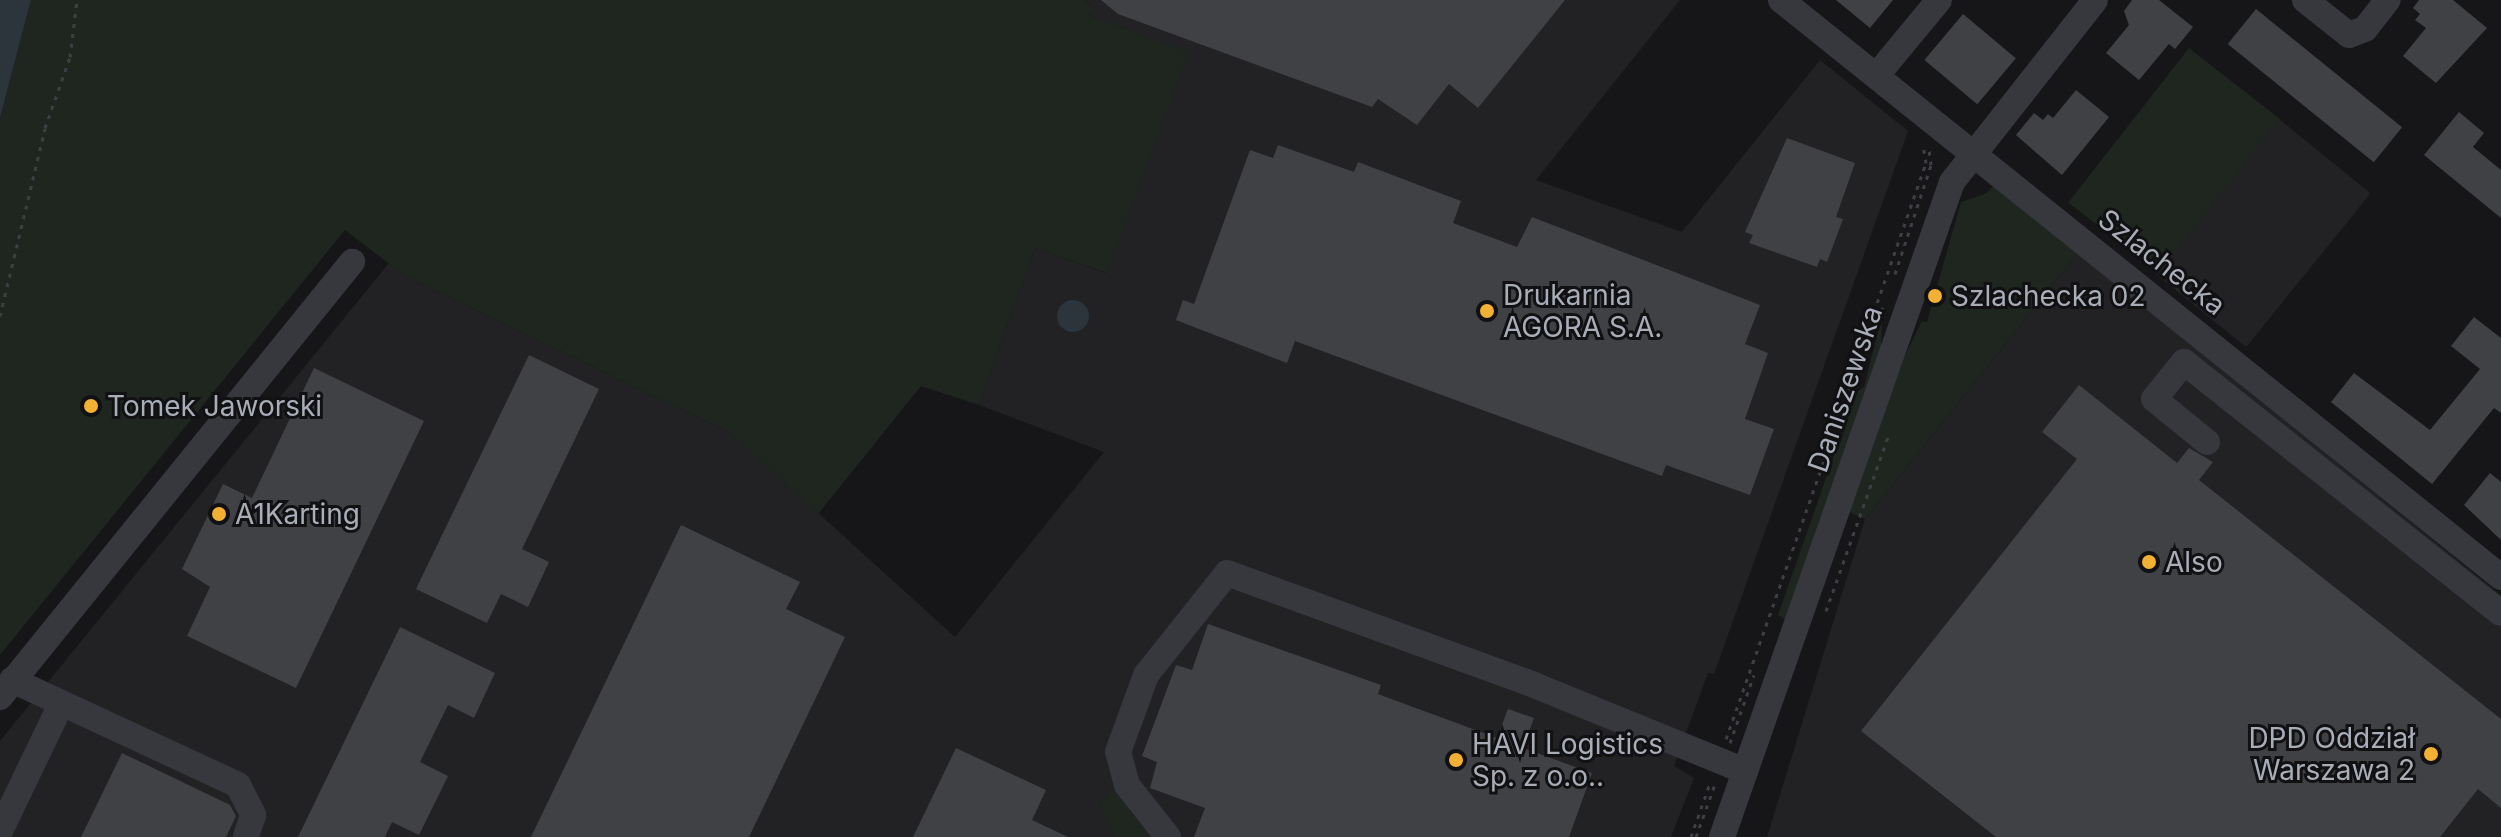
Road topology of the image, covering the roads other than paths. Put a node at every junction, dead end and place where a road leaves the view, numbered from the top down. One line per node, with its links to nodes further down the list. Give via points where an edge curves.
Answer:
1 (1781, 0): 6 (street, Szlachecka)
2 (1939, 0): 6 (street)
3 (2095, 0): 7 (street, Daniszewska)
4 (2305, 0): 5 (street, via 2349,35 2365,29)
5 (2388, 0)
6 (1877, 75): 7 (street, Szlachecka)
7 (1971, 151): 10 (street, Szlachecka); 14 (street, Daniszewska, via 1950,186)
8 (352, 262): 12 (street)
9 (2207, 442): 11 (street, via 2154,399 2184,362)
10 (2501, 577)
11 (2501, 613)
12 (6, 688): 13 (street)
13 (61, 704): 15 (street); 16 (street, via 238,785 253,815)
14 (1729, 765): 17 (street, via 1534,685 1227,573 1146,675 1118,752 1127,785); 18 (street, Daniszewska)
15 (0, 831)
16 (246, 837)
17 (1168, 837)
18 (1722, 837)

